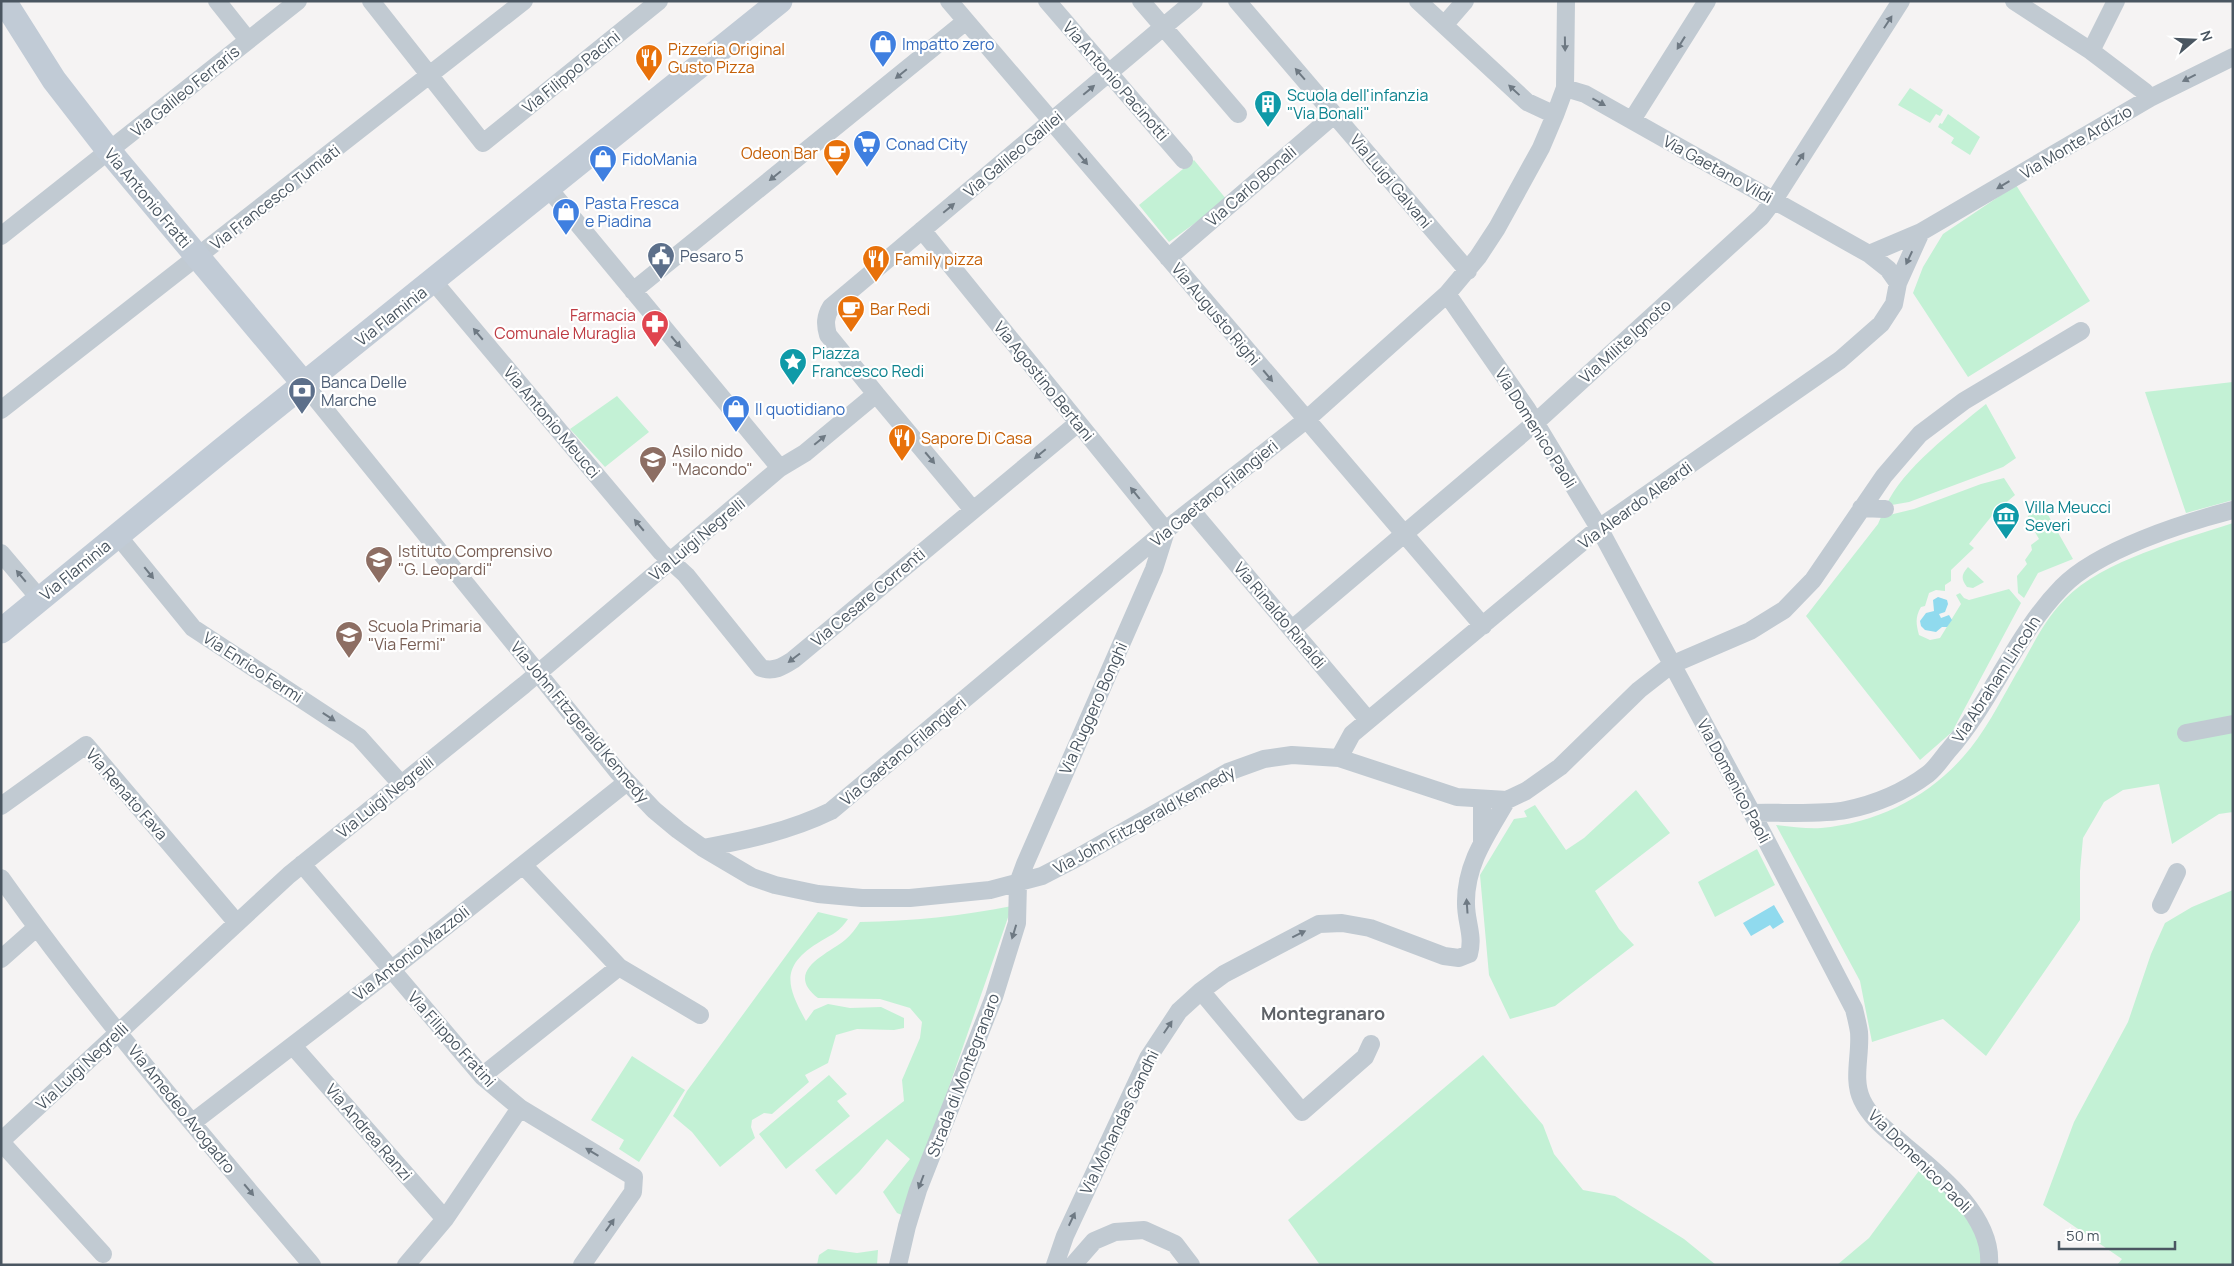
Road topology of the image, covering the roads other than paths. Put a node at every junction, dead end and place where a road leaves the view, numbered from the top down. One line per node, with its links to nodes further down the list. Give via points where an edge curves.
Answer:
1 (4, 1): 36 (street, Via Antonio Fratti, via 54,80)
2 (217, 1): 24 (street)
3 (298, 1): 24 (street, Via Galileo Ferraris)
4 (371, 1): 28 (street)
5 (524, 1): 28 (street, Via Francesco Tumiati)
6 (659, 1): 28 (street, Via Filippo Pacini, via 484,143)
7 (780, 1): 38 (street, Via Flaminia)
8 (949, 1): 21 (street, Via Augusto Righi)
9 (1047, 1): 27 (street, Via Antonio Pacinotti)
10 (1141, 1): 23 (street)
11 (1194, 1): 23 (street, Via Galileo Galilei)
12 (1236, 1): 32 (street, Via Luigi Galvani, one-way to 12)
13 (1418, 1): 22 (street)
14 (1465, 1): 22 (street)
15 (1550, 1): 20 (street)
16 (1707, 1): 34 (street, one-way to 34)
17 (1901, 1): 39 (street, Via Milite Ignoto, one-way to 17)
18 (2014, 1): 25 (street)
19 (2116, 1): 25 (street)
20 (1565, 8): 29 (street, Via Gaetano Filangieri, one-way to 29)
21 (966, 21): 35 (street, Via Augusto Righi); 49 (street, one-way to 49)
22 (1445, 24): 33 (street, one-way to 22, via 1527,102)
23 (1163, 27): 27 (street, Via Galileo Galilei); 31 (street)
24 (248, 40): 36 (street, Via Galileo Ferraris)
25 (2091, 51): 30 (street)
26 (2233, 57): 30 (street, Via Monte Ardizio, one-way to 30)
27 (1109, 73): 35 (street, Via Galileo Galilei, one-way to 27); 37 (street, Via Antonio Pacinotti)
28 (431, 76): 44 (street, Via Francesco Tumiati)
29 (1565, 88): 33 (street, Via Gaetano Filangieri); 34 (street, Via Gaetano Vildi, one-way to 34, via 1585,94)
30 (2150, 98): 41 (street, Via Monte Ardizio, one-way to 41)
31 (1238, 114)
32 (1334, 114): 45 (street, Via Carlo Bonali); 46 (street, Via Luigi Galvani)
33 (1555, 115): 46 (street, Via Gaetano Filangieri, via 1518,192)
34 (1632, 120): 39 (street, Via Gaetano Vildi)
35 (1052, 122): 40 (street, Via Galileo Galilei, one-way to 35); 45 (street, Via Augusto Righi, one-way to 45)
36 (109, 152): 42 (street, Via Galileo Ferraris); 44 (street, Via Antonio Fratti)
37 (1184, 160)
38 (549, 189): 47 (street, Via Flaminia); 49 (street)
39 (1774, 200): 43 (street, Via Gaetano Vildi); 57 (street, Via Milite Ignoto, via 1761,217)
40 (922, 230): 53 (street, Via Galileo Galilei, via 831,308 826,316 828,335); 56 (street, Via Agostino Bertani)
41 (1921, 232): 43 (street, Via Monte Ardizio); 48 (street, one-way to 48)
42 (1, 236)
43 (1869, 254): 48 (street, via 1888,269)
44 (198, 258): 52 (street, Via Antonio Fratti); 54 (street, Via Francesco Tumiati)
45 (1168, 258): 55 (street, Via Augusto Righi, one-way to 55)
46 (1468, 271): 50 (street, Via Gaetano Filangieri)
47 (434, 282): 52 (street, Via Flaminia); 69 (street, Via Antonio Meucci, one-way to 47)
48 (1898, 283): 64 (street, Via Aleardo Aleardi, via 1894,304 1881,324 1840,360)
49 (633, 291): 58 (street, one-way to 58)
50 (1447, 294): 55 (street, Via Gaetano Filangieri); 57 (street, Via Domenico Paoli)
51 (2081, 331): 59 (street, Via John Fitzgerald Kennedy, via 1964,401 1920,434)
52 (305, 384): 67 (street, Via Flaminia); 75 (street, Via John Fitzgerald Kennedy)
53 (876, 394): 58 (street, one-way to 53, via 805,453); 61 (street, one-way to 61)
54 (1, 410)
55 (1306, 420): 62 (street, Via Gaetano Filangieri); 66 (street, Via Augusto Righi)
56 (1078, 422): 61 (street, Via Cesare Correnti, one-way to 61); 65 (street, Via Agostino Bertani, one-way to 56)
57 (1535, 423): 64 (street, Via Domenico Paoli); 66 (street, Via Milite Ignoto)
58 (780, 468): 69 (street, Via Luigi Negrelli)
59 (1862, 508): 60 (street); 74 (street, Via John Fitzgerald Kennedy, via 1813,580 1784,610 1750,631)
60 (1884, 509)
61 (973, 510): 69 (street, Via Cesare Correnti, one-way to 69, via 793,660 769,671 762,668)
62 (1191, 510): 65 (street, Via Gaetano Filangieri); 72 (street, Via Rinaldo Rinaldi)
63 (2233, 510): 85 (street, Via Abraham Lincoln, via 2198,519 2139,542 2094,563 2063,586 2036,616 1965,732 1930,773 1890,798 1845,810)
64 (1599, 528): 71 (street, Via Aleardo Aleardi); 74 (street, Via Domenico Paoli)
65 (1166, 531): 87 (street, Via Gaetano Filangieri, via 831,812 773,833); 92 (street, Via Ruggero Bonghi, via 1154,569)
66 (1404, 535): 71 (street, Via Augusto Righi); 72 (street, Via Milite Ignoto)
67 (118, 536): 70 (street, Via Flaminia); 81 (street, Via Enrico Fermi, one-way to 81, via 193,628 359,737)
68 (1, 553): 70 (street, one-way to 68)
69 (672, 561): 75 (street, Via Luigi Negrelli)
70 (40, 599): 73 (street, Via Flaminia)
71 (1483, 626): 76 (street, Via Aleardo Aleardi)
72 (1292, 629): 76 (street, Via Rinaldo Rinaldi)
73 (1, 631)
74 (1672, 664): 83 (street, Via John Fitzgerald Kennedy, via 1639,690 1560,767); 85 (street, Via Domenico Paoli)
75 (537, 672): 80 (street, Via John Fitzgerald Kennedy); 81 (street, Via Luigi Negrelli)
76 (1368, 720): 79 (street, Via Aleardo Aleardi, via 1352,734)
77 (2233, 724): 78 (street)
78 (2186, 733)
79 (1339, 758): 82 (street, Via John Fitzgerald Kennedy, via 1457,797); 92 (street, Via John Fitzgerald Kennedy, via 1292,755 1264,759 1237,768 1064,865)
80 (627, 782): 87 (street, Via John Fitzgerald Kennedy, via 654,810); 89 (street, Via Antonio Mazzoli)
81 (401, 784): 88 (street, Via Luigi Negrelli)
82 (1482, 799): 83 (street, Via John Fitzgerald Kennedy); 86 (street)
83 (1507, 800): 86 (street)
84 (1, 806): 94 (street, Via Renato Fava, via 86,745)
85 (1752, 813): 117 (street, Via Domenico Paoli, via 1854,1010 1859,1032 1857,1080 1862,1100 1874,1120 1931,1168 1974,1213 1986,1234)
86 (1482, 842): 99 (street, Via Mohandas Gandhi, one-way to 86, via 1224,974 1319,924 1342,923 1370,928 1444,956 1458,958 1469,954 1472,941 1466,905 1468,882 1475,854)
87 (703, 848): 92 (street, Via John Fitzgerald Kennedy, via 752,877 818,894 910,898 990,890)
88 (302, 864): 94 (street, Via Luigi Negrelli); 98 (street, Via Filippo Fratini)
89 (523, 865): 97 (street); 98 (street, Via Antonio Mazzoli)
90 (2177, 872): 93 (street)
91 (1, 878): 95 (street, Via Amedeo Avogadro)
92 (1018, 883): 113 (street, Strada di Montegranaro, one-way to 113, via 1017,923 997,987 918,1190)
93 (2161, 905)
94 (237, 923): 101 (street, Via Luigi Negrelli)
95 (36, 928): 96 (street); 101 (street, Via Amedeo Avogadro)
96 (1, 960)
97 (619, 967): 100 (street); 104 (street)
98 (391, 970): 103 (street, Via Antonio Mazzoli); 104 (street, Via Filippo Fratini)
99 (1201, 991): 102 (street, via 1302,1112 1365,1057); 114 (street, Via Mohandas Gandhi, one-way to 99, via 1064,1236 1148,1058 1179,1011)
100 (700, 1015)
101 (118, 1032): 106 (street, Via Amedeo Avogadro); 107 (street, Via Luigi Negrelli)
102 (1371, 1044)
103 (293, 1046): 106 (street, Via Antonio Mazzoli); 108 (street, Via Andrea Ranzi)
104 (482, 1076): 105 (street, Via Filippo Fratini)
105 (520, 1108): 108 (street); 112 (street, Via Filippo Fratini, one-way to 105, via 633,1192 634,1178)
106 (193, 1122): 110 (street, Via Amedeo Avogadro, one-way to 110)
107 (1, 1141): 109 (street)
108 (446, 1219): 111 (street)
109 (103, 1254)
110 (312, 1265)
111 (406, 1265)
112 (582, 1265)
113 (898, 1265)
114 (1055, 1265)
115 (1073, 1265): 116 (street, via 1094,1241 1115,1232 1144,1230 1175,1244)
116 (1191, 1265)
117 (1989, 1265)

